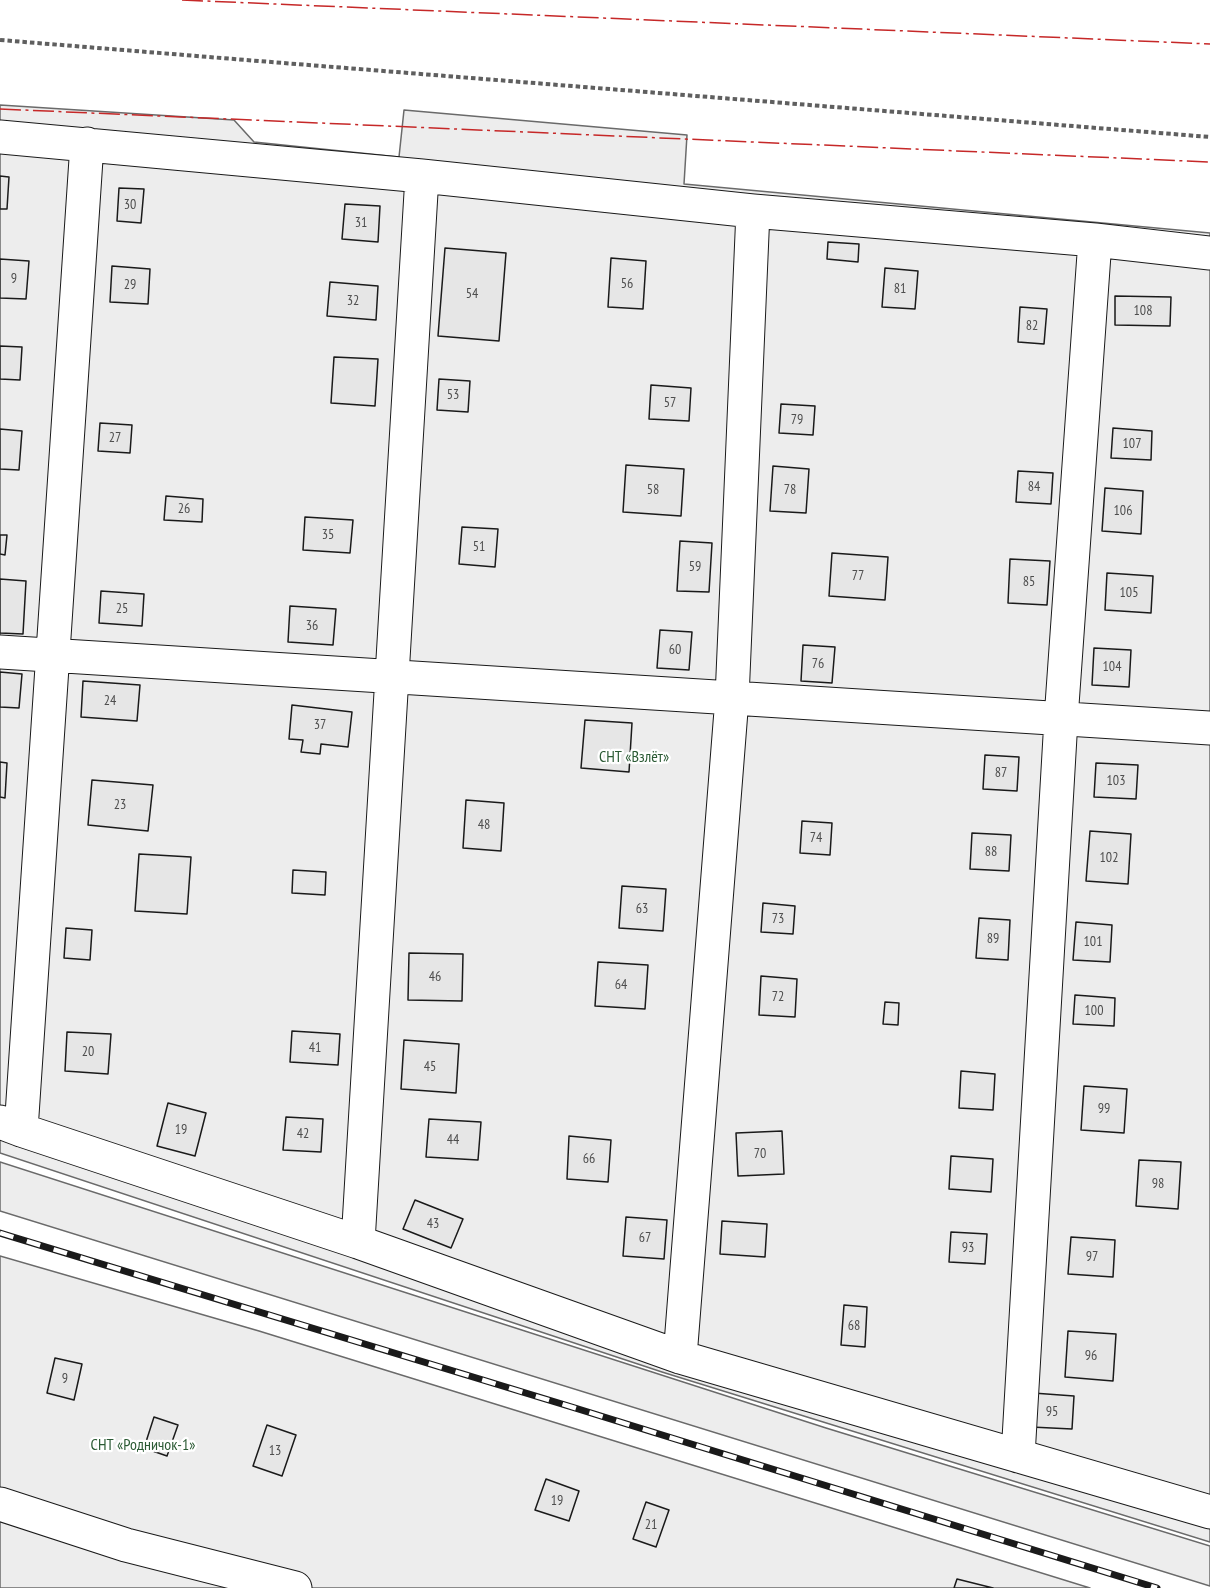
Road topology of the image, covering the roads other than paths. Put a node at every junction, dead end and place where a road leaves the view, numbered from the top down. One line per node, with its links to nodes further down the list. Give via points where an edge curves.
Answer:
1 (0, 137): 2 (street)
2 (87, 144): 3 (street); 8 (street)
3 (422, 176): 4 (street); 9 (street)
4 (753, 211): 5 (street); 10 (street)
5 (1095, 240): 6 (street); 11 (street)
6 (1210, 254)
7 (0, 652): 8 (street)
8 (53, 655): 9 (street); 13 (street)
9 (392, 677): 10 (street); 14 (street)
10 (732, 698): 11 (street); 15 (street)
11 (1061, 719): 12 (street); 16 (street)
12 (1210, 729)
13 (10, 1126): 14 (street)
14 (358, 1242): 15 (street)
15 (680, 1356): 16 (street)
16 (1018, 1456): 18 (street)
17 (0, 1504): 19 (street, via 126,1545)
18 (1210, 1512)
19 (295, 1588)

